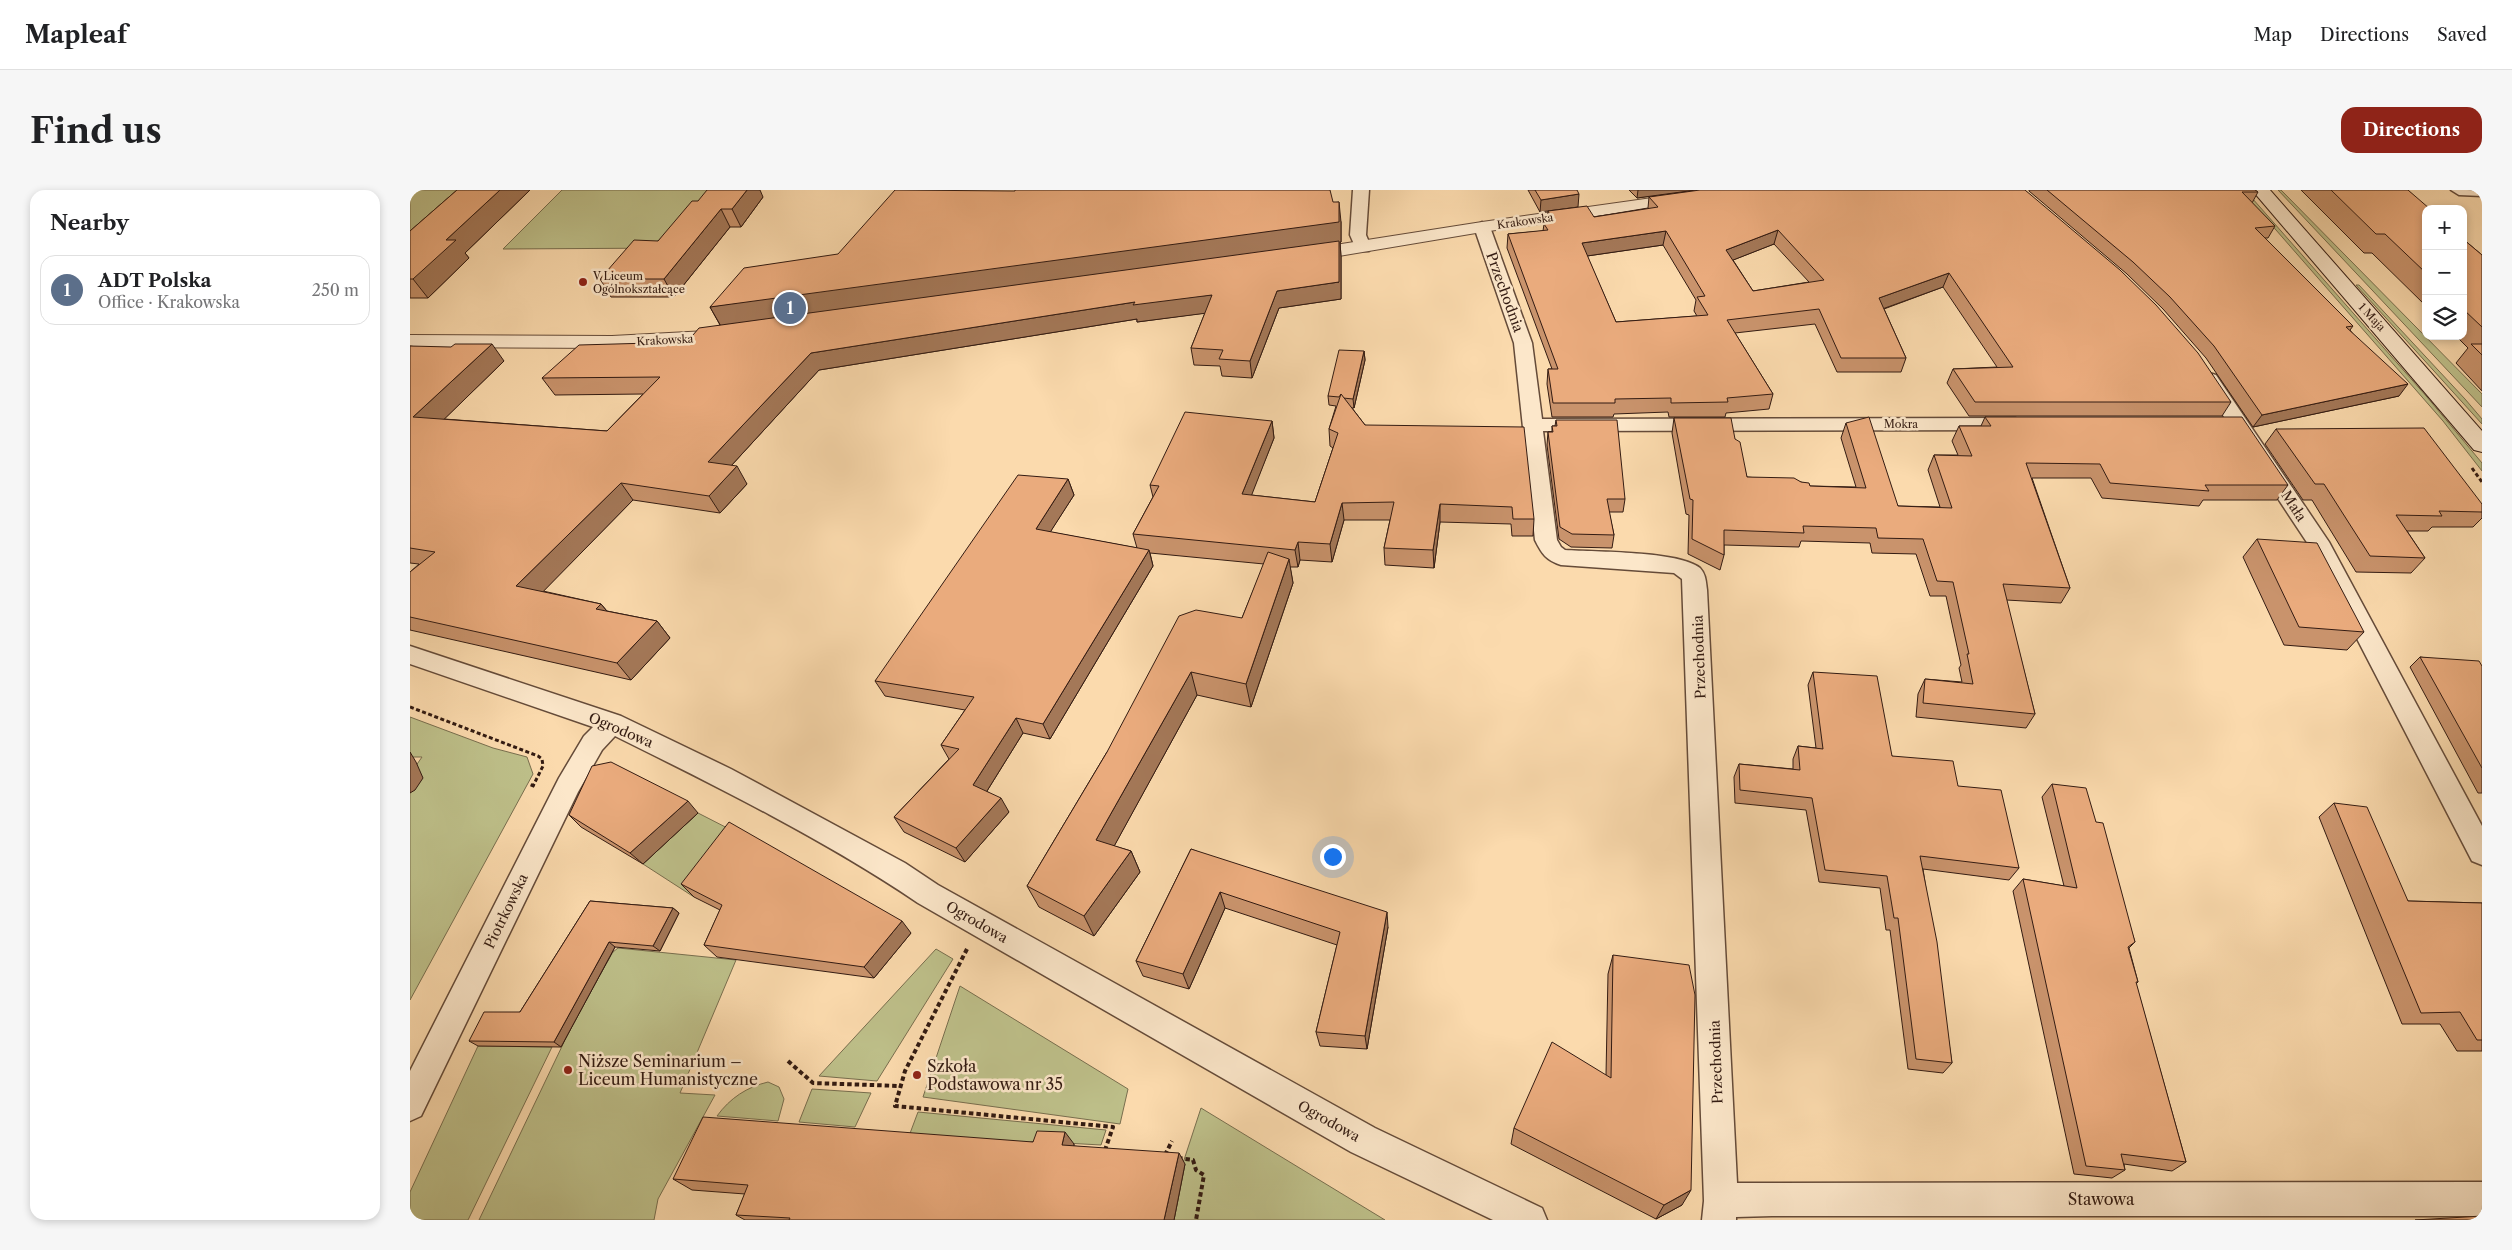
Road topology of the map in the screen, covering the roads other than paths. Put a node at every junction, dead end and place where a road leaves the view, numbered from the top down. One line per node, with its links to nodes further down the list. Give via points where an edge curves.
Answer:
1 (1360, 190): 7 (street, via 1358,235)
2 (1746, 190): 6 (street, Krakowska)
3 (2261, 190): 14 (street, 1 Maja)
4 (2459, 190): 5 (street)
5 (2482, 191)
6 (1482, 227): 7 (street, Krakowska); 13 (street, Przechodnia, via 1523,342)
7 (1363, 247): 8 (street, Krakowska)
8 (1283, 259)
9 (746, 333): 10 (street, Krakowska, via 671,340)
10 (410, 342)
11 (2198, 364): 17 (street, Mała, via 2230,424 2318,542)
12 (2031, 424): 13 (street, Mokra)
13 (1533, 425): 20 (street, Przechodnia, via 1546,540 1552,552 1561,557 1679,566 1694,575)
14 (2482, 445)
15 (410, 655): 16 (street, Ogrodowa)
16 (612, 723): 18 (street, Piotrkowska, via 593,743 568,786); 21 (street, Ogrodowa, via 722,777 895,872 928,894 1363,1140)
17 (2482, 853)
18 (410, 1105)
19 (2482, 1199): 20 (street, Stawowa, via 1772,1199)
20 (1720, 1211)
21 (1530, 1220)

